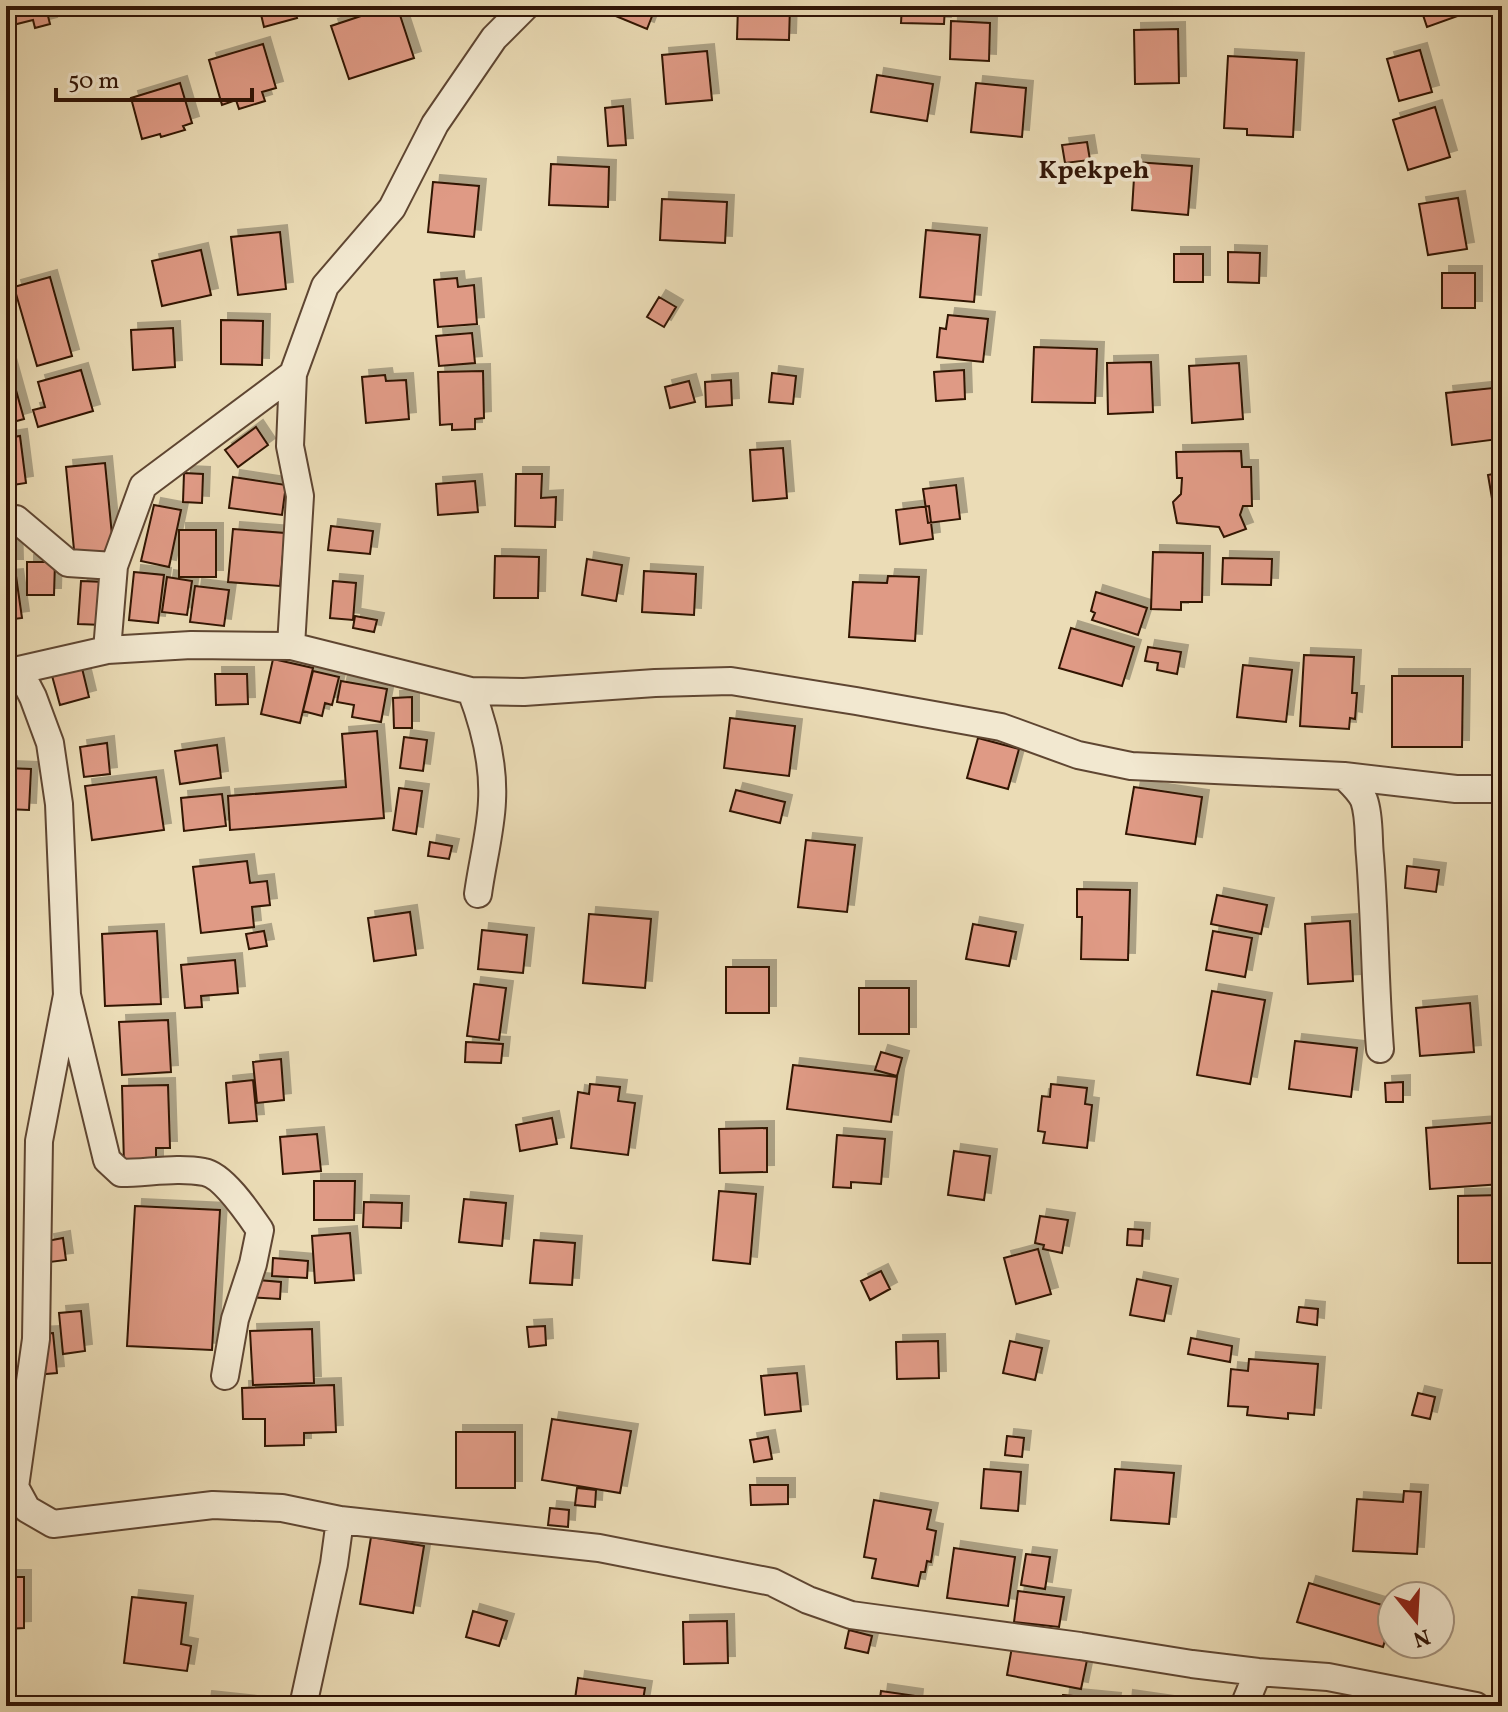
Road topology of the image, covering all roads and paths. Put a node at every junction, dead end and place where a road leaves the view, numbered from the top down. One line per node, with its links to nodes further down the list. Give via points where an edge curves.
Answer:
1 (526, 6): 2 (street, via 494,38 435,124 392,208 325,286)
2 (293, 374): 4 (street, via 143,486); 5 (street, via 290,446 300,496)
3 (6, 520): 4 (street, via 16,519 68,563)
4 (114, 566): 6 (street)
5 (291, 646): 6 (street); 8 (street)
6 (107, 650): 7 (street)
7 (12, 675): 12 (street, via 33,697 50,743 59,804)
8 (471, 691): 9 (street, via 731,681 1001,727 1078,755 1131,766); 11 (street, via 489,758 492,801)
9 (1344, 776): 10 (street); 13 (street, via 1364,800 1367,820)
10 (1502, 789)
11 (478, 894)
12 (67, 995): 14 (street, via 107,1160 121,1173 207,1172 237,1196 260,1230); 15 (street, via 39,1141 36,1339 15,1487 27,1509 53,1524 213,1505 282,1508)
13 (1380, 1049)
14 (225, 1376)
15 (340, 1520): 16 (street, via 599,1548 772,1582 851,1615); 17 (street)
16 (1258, 1672): 18 (street); 19 (street, via 1328,1677)
17 (303, 1706)
18 (1244, 1706)
19 (1476, 1706)

